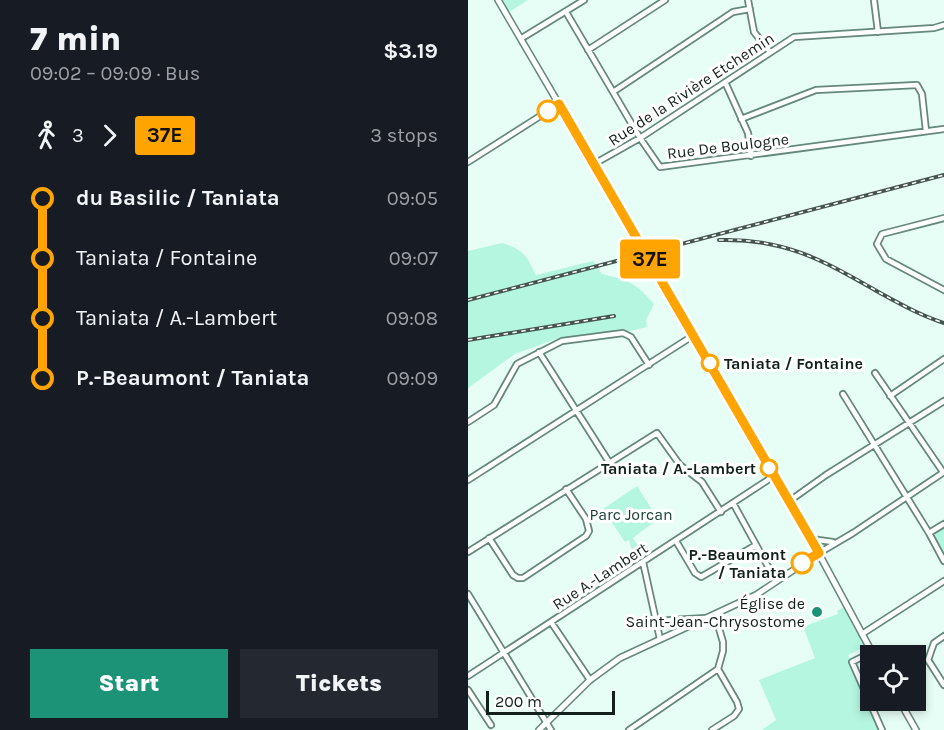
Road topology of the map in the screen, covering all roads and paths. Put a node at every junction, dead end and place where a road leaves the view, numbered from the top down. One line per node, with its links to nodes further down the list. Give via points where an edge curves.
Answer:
1 (498, 0): 10 (main road)
2 (584, 0): 7 (street)
3 (664, 0): 11 (street)
4 (748, 0): 6 (street)
5 (874, 0): 9 (street)
6 (750, 9): 12 (street, via 754,32); 14 (street, via 733,12)
7 (566, 12): 10 (street); 11 (street, Rue De Boulogne)
8 (944, 25): 9 (street, Rue de la Rivière Etchemin)
9 (878, 32): 12 (street, Rue de la Rivière Etchemin, via 794,37)
10 (522, 38): 15 (main road)
11 (588, 50): 14 (street, Rue De Boulogne)
12 (770, 52): 13 (street, Rue de la Rivière Etchemin)
13 (725, 82): 16 (street); 19 (street, Rue de la Rivière Etchemin)
14 (612, 92): 19 (street, Rue De Boulogne)
15 (559, 104): 21 (street); 22 (main road)
16 (741, 119): 18 (street, via 816,90 917,85); 20 (street, via 748,133)
17 (944, 129): 18 (street, Rue De Boulogne)
18 (927, 131): 20 (street, Rue De Boulogne)
19 (640, 138): 20 (street, Rue De Boulogne, via 660,167); 22 (street, Rue de la Rivière Etchemin)
20 (751, 156)
21 (468, 162)
22 (594, 164): 25 (main road)
23 (944, 218): 24 (street, via 882,234 877,244 886,259)
24 (944, 290)
25 (694, 335): 28 (street); 39 (main road)
26 (539, 352): 28 (street, via 562,341 623,333 632,337); 33 (street); 34 (street, via 517,364 494,405)
27 (944, 359): 31 (street)
28 (649, 365): 33 (street)
29 (875, 373): 31 (street)
30 (843, 394): 36 (street)
31 (890, 396): 35 (street)
32 (944, 401): 35 (street)
33 (576, 411): 37 (street); 40 (street)
34 (468, 422)
35 (909, 423): 36 (street); 38 (street)
36 (874, 445): 42 (street); 43 (street)
37 (609, 462): 41 (street); 45 (street, via 657,433 680,465 702,482)
38 (943, 472): 42 (street)
39 (774, 476): 43 (main road); 44 (street, Rue A.-Lambert)
40 (468, 480)
41 (566, 489): 48 (street); 48 (street, via 586,519 589,531 523,578 513,575)
42 (907, 497): 47 (street); 51 (street)
43 (788, 502): 49 (main road)
44 (733, 503): 45 (street, Rue A.-Lambert); 52 (street)
45 (720, 512): 50 (street, Rue A.-Lambert)
46 (944, 524): 47 (street)
47 (929, 532): 55 (street)
48 (489, 538): 53 (street)
49 (811, 539): 51 (street); 54 (main road)
50 (676, 541): 52 (street, via 701,577); 56 (street, Rue A.-Lambert)
51 (836, 542): 54 (street)
52 (756, 545): 57 (street)
53 (468, 552)
54 (819, 553): 57 (main road); 64 (main road)
55 (944, 561)
56 (644, 562): 62 (street); 63 (street, Rue A.-Lambert)
57 (776, 581): 60 (main road)
58 (944, 581): 64 (street)
59 (468, 594): 68 (street)
60 (715, 615): 61 (main road); 70 (street, via 723,642)
61 (707, 618): 62 (street); 66 (main road)
62 (656, 621): 66 (street)
63 (551, 622): 68 (street, Rue A.-Lambert); 72 (street)
64 (862, 634): 67 (main road)
65 (944, 636): 74 (street, via 934,643 928,660)
66 (660, 639): 72 (main road, via 620,658)
67 (868, 645)
68 (504, 652): 71 (street, Rue A.-Lambert); 78 (street)
69 (860, 659): 73 (street, via 852,662)
70 (718, 669): 82 (street); 83 (street, via 739,709)
71 (468, 676)
72 (590, 680): 78 (main road)
73 (860, 680)
74 (944, 685)
75 (468, 690): 79 (street)
76 (874, 711): 84 (street)
77 (905, 711): 85 (main road)
78 (546, 722): 80 (main road); 81 (street)
79 (491, 725)
80 (538, 730)
81 (551, 730)
82 (629, 730)
83 (712, 730)
84 (882, 730)
85 (916, 730)

